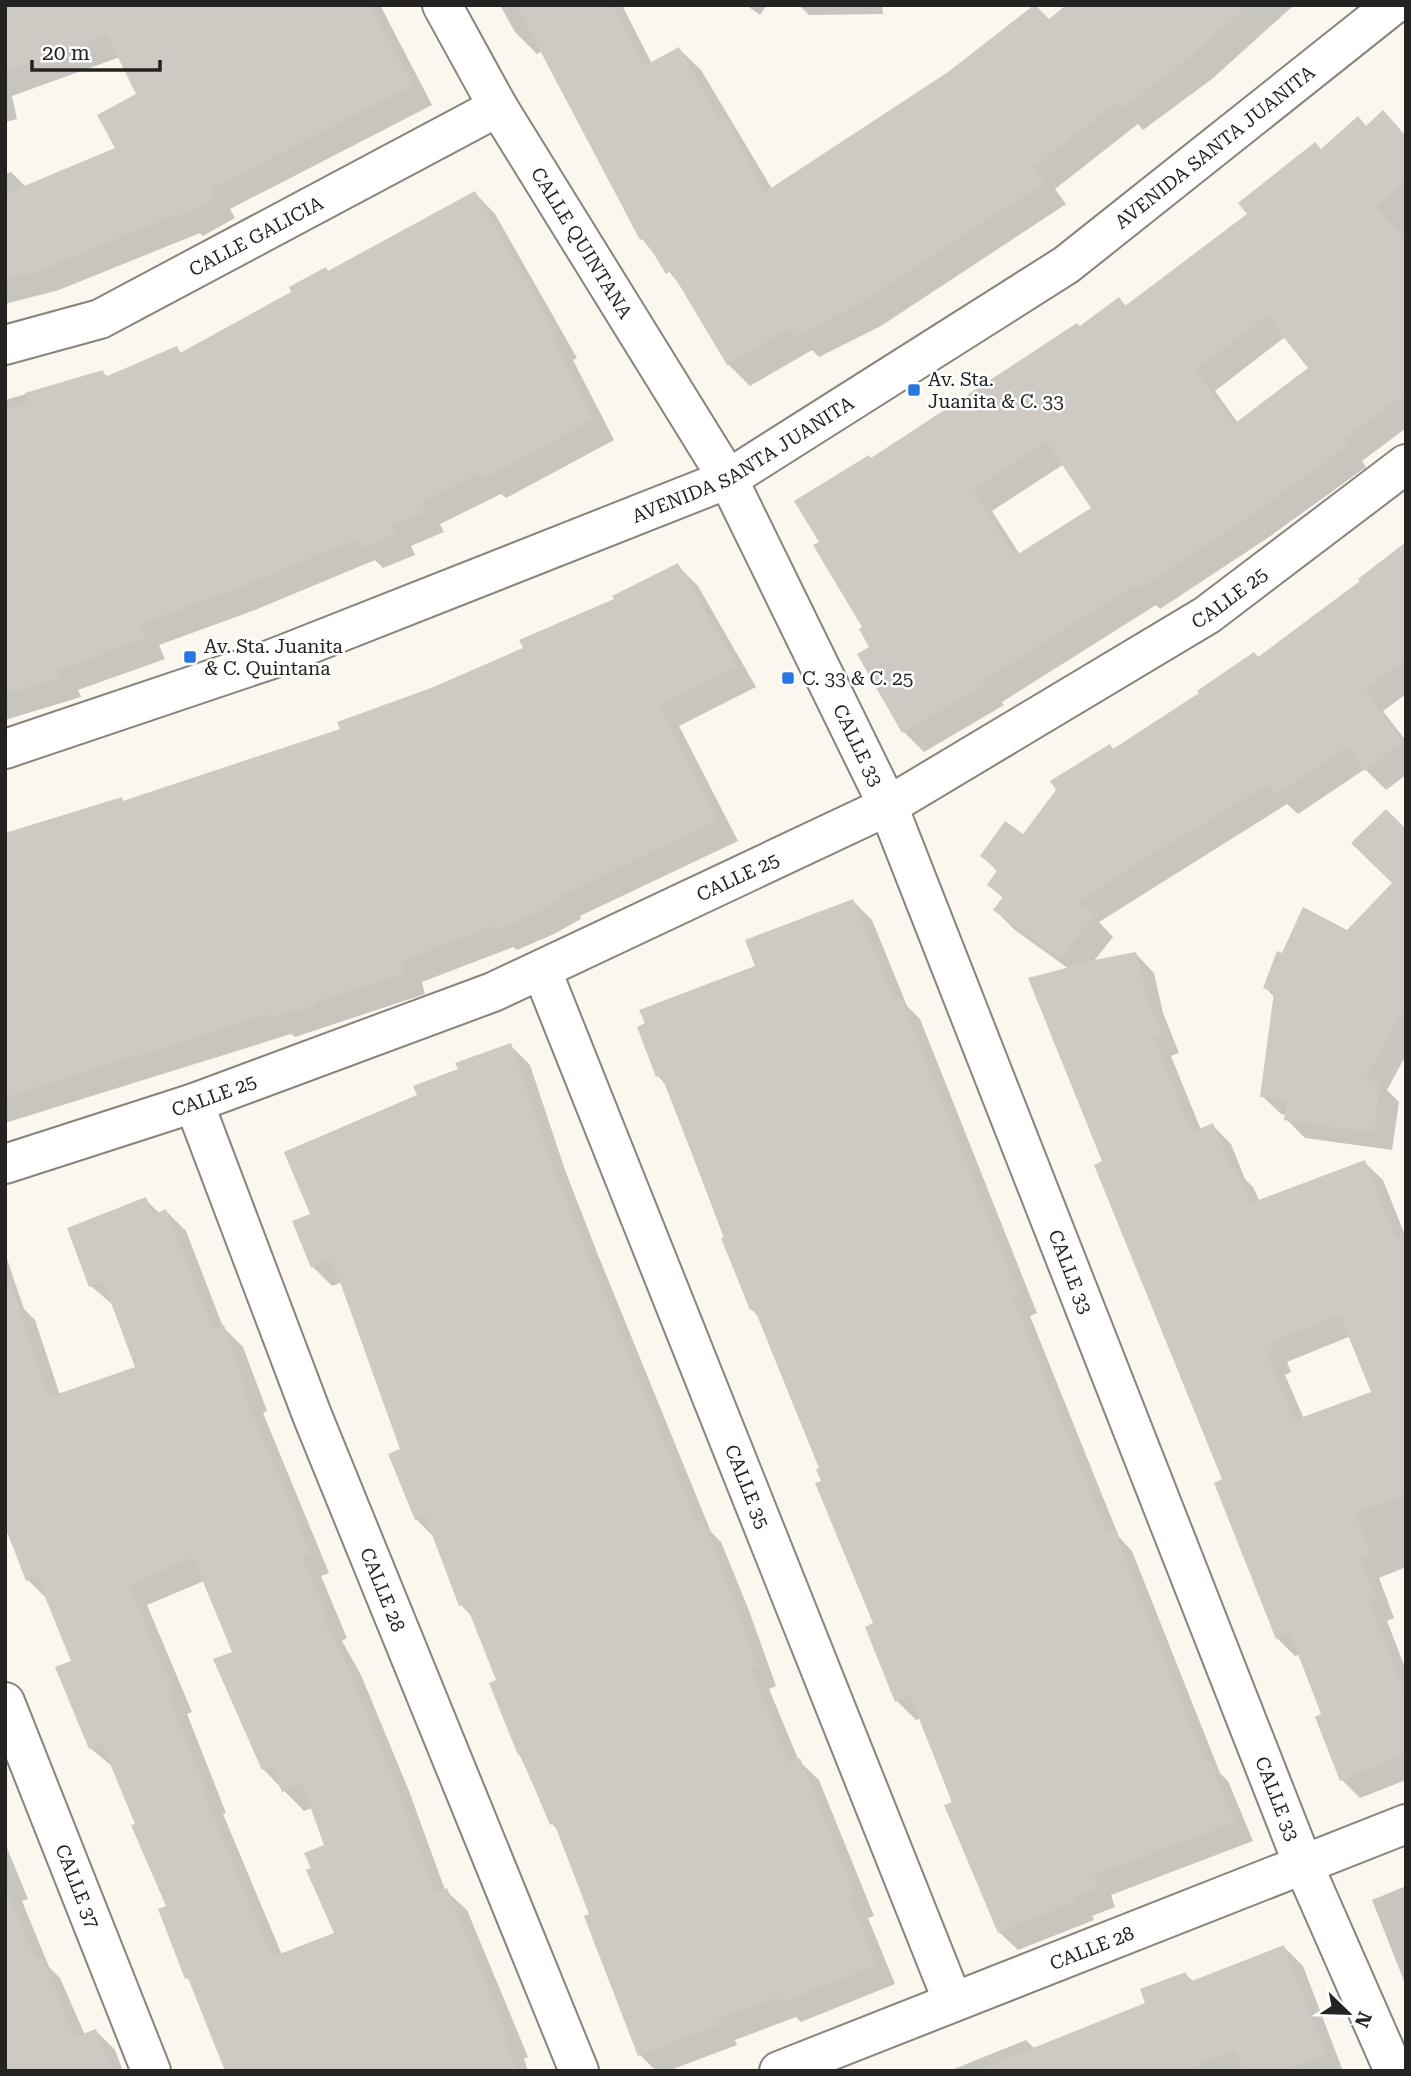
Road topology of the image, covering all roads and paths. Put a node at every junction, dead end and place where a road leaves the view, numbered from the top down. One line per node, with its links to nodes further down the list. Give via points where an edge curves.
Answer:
1 (442, 5): 3 (street, CALLE QUINTANA)
2 (1393, 5): 6 (street, AVENIDA SANTA JUANITA, via 1066,265)
3 (498, 107): 4 (street, CALLE GALICIA, via 100,319); 6 (street, CALLE QUINTANA)
4 (5, 345)
5 (1406, 464): 8 (street, CALLE 25, via 1207,615)
6 (728, 479): 7 (street, AVENIDA SANTA JUANITA, via 272,659); 8 (street, CALLE 33)
7 (5, 749)
8 (888, 806): 9 (street, CALLE 25); 14 (street, CALLE 33)
9 (542, 971): 10 (street, CALLE 25); 15 (street, CALLE 35)
10 (194, 1103): 11 (street, CALLE 25); 17 (street, CALLE 28, via 312,1415)
11 (5, 1164)
12 (5, 1702): 16 (street, CALLE 37)
13 (1406, 1824): 14 (street, CALLE 28)
14 (1303, 1864): 15 (street, CALLE 28); 19 (street, CALLE 33)
15 (953, 2002): 18 (street, CALLE 28)
16 (151, 2071)
17 (579, 2071)
18 (779, 2071)
19 (1394, 2071)

